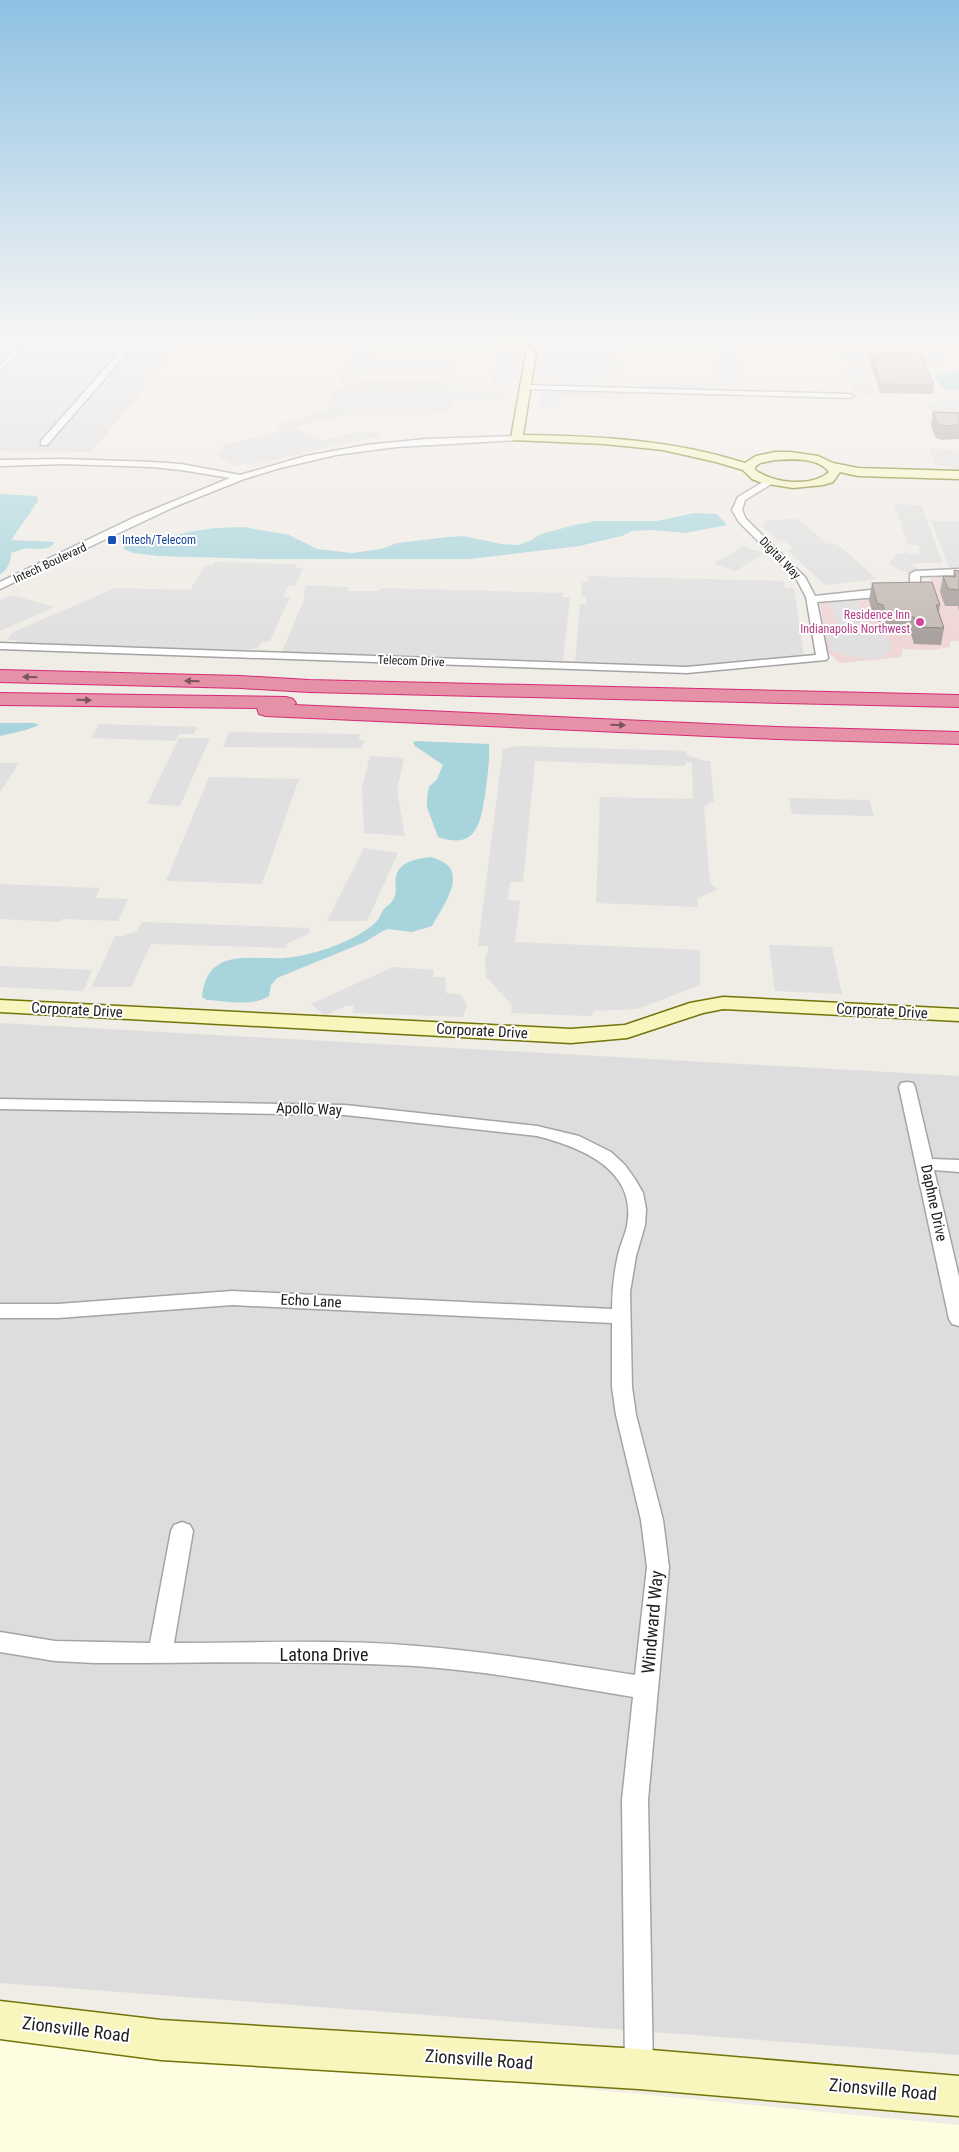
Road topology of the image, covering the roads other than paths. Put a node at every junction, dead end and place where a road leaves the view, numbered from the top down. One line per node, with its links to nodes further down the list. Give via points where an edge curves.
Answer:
1 (48, 438): 4 (street)
2 (506, 438): 12 (street, Intech Boulevard, via 375,447 297,461)
3 (527, 438): 5 (street, Intech Boulevard, via 614,442)
4 (44, 443)
5 (711, 456): 6 (street, Intech Boulevard); 9 (street, Intech Boulevard)
6 (765, 458): 9 (street, via 752,462); 10 (street, Intech Boulevard, via 799,457 819,461)
7 (0, 464): 8 (street, via 53,462)
8 (155, 466): 12 (street, via 220,476); 15 (street, via 192,474)
9 (748, 468): 14 (street, Intech Boulevard, via 753,475)
10 (830, 472): 11 (street); 13 (street); 14 (street, via 806,484)
11 (959, 475)
12 (245, 476): 15 (street, Intech Boulevard)
13 (959, 480)
14 (770, 481): 18 (street, Digital Way, via 741,499 737,513 802,579)
15 (220, 485): 17 (street, Intech Boulevard)
16 (959, 572): 18 (street, via 915,574 915,591)
17 (0, 586)
18 (812, 599): 20 (street, Digital Way)
19 (0, 646): 20 (street, Telecom Drive, via 687,670)
20 (822, 658)
21 (0, 676): 22 (highway, one-way to 21)
22 (241, 682): 24 (highway, via 311,679); 28 (highway)
23 (941, 683): 24 (highway)
24 (784, 684): 25 (highway)
25 (959, 688)
26 (0, 699): 27 (highway, one-way to 27)
27 (110, 701): 29 (highway); 30 (highway, one-way to 30, via 199,708)
28 (959, 701)
29 (959, 718)
30 (776, 733): 31 (highway); 32 (highway)
31 (959, 738)
32 (959, 749)
33 (0, 1006): 34 (street, Corporate Drive, via 571,1036 627,1031 698,1008 723,1004)
34 (959, 1015)
35 (908, 1087): 38 (street, Daphne Drive)
36 (0, 1104): 37 (street, Apollo Way, via 354,1110 552,1134 587,1146)
37 (609, 1160): 41 (street, Windward Way, via 629,1183 637,1209 623,1276)
38 (926, 1164): 39 (street); 42 (street, Daphne Drive)
39 (959, 1166)
40 (0, 1311): 41 (street, Echo Lane, via 72,1312 232,1298)
41 (622, 1316): 46 (street, Windward Way, via 624,1404 652,1520 658,1568)
42 (959, 1319)
43 (182, 1532): 45 (street)
44 (0, 1642): 45 (street, Latona Drive, via 76,1652)
45 (160, 1654): 46 (street, Latona Drive, via 423,1656 511,1666)
46 (646, 1688): 48 (street, Windward Way, via 635,1800)
47 (0, 2020): 48 (street, Zionsville Road, via 161,2040)
48 (639, 2069): 49 (street, Zionsville Road)
49 (959, 2096)

